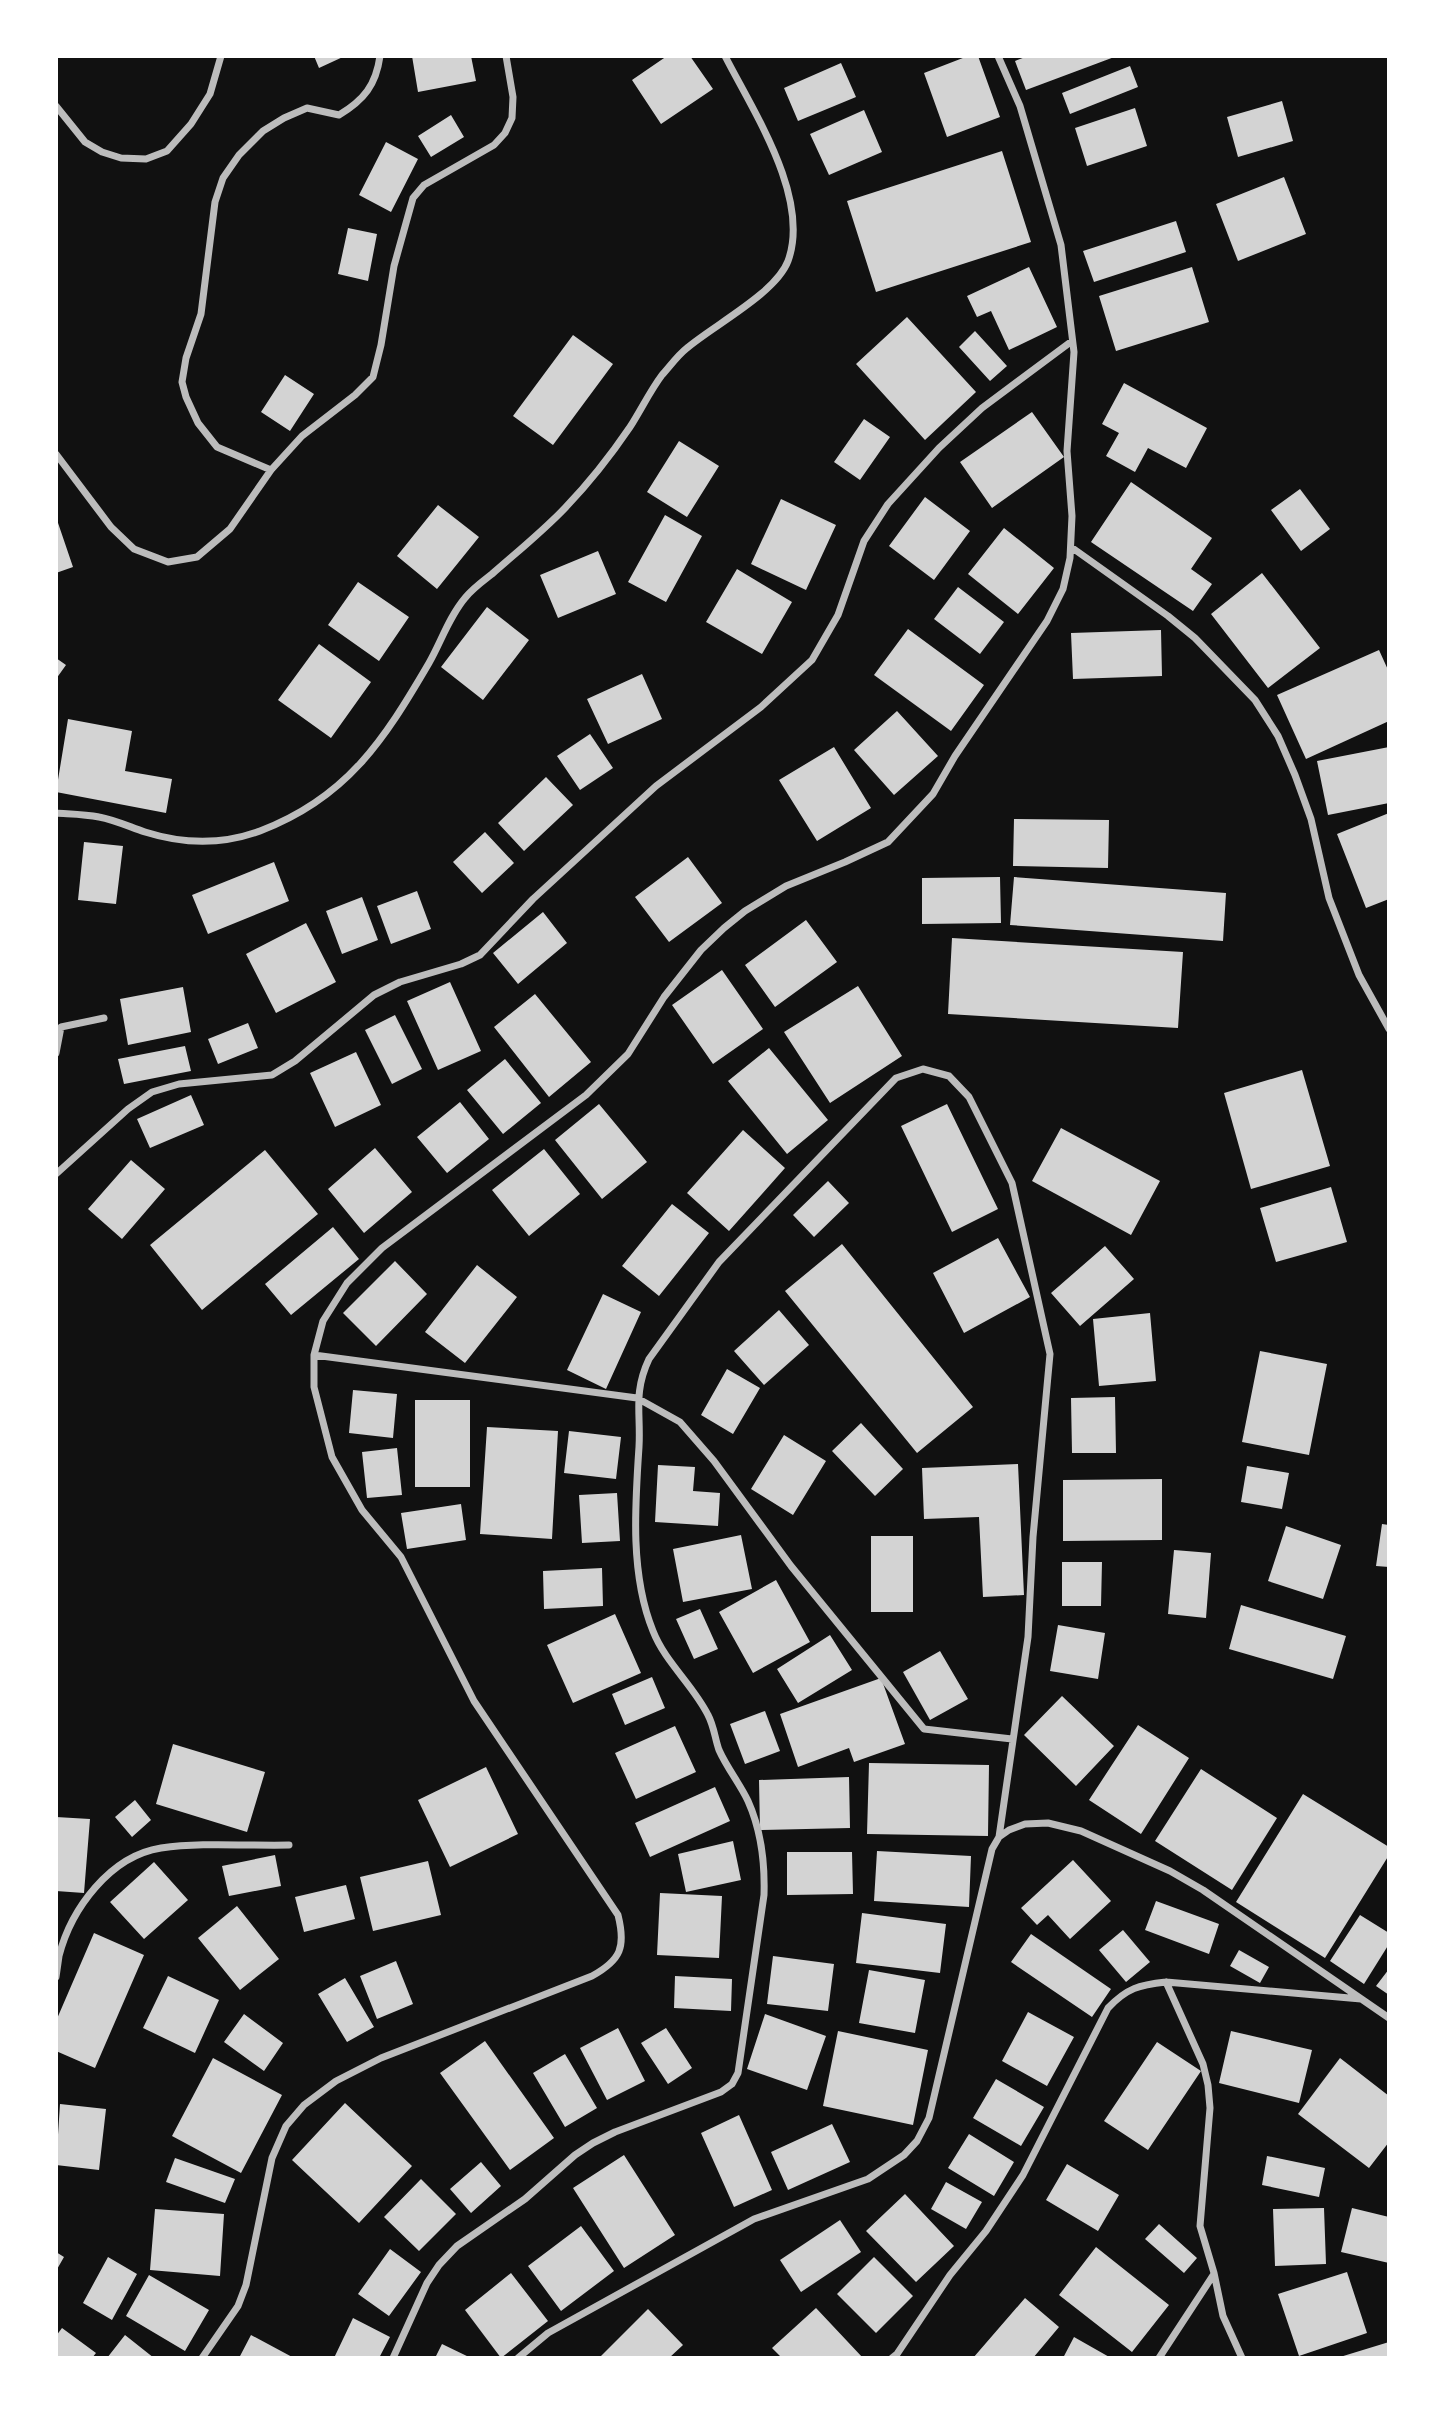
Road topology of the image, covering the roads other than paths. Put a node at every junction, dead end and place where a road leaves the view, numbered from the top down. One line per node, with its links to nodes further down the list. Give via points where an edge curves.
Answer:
1 (221, 56): 6 (street, via 210,94 191,124 167,151 146,159 121,158 85,142)
2 (380, 56): 9 (street, via 377,74 357,104 339,115 307,108 263,131 223,178 215,202 201,314 182,382 198,423 217,447)
3 (506, 56): 9 (street, via 513,97 512,118 505,133 494,145 424,185 413,198 394,266 373,377 302,436)
4 (724, 56): 11 (street, via 778,162 789,194 793,240 788,263 775,283 685,349 567,506 465,598 393,723 365,761 312,807 234,839 186,841 101,817)
5 (998, 56): 7 (street, via 1020,106 1060,245)
6 (56, 106)
7 (1072, 341): 10 (street, via 1067,451); 15 (street, via 982,408 888,504 864,541 838,615 812,660 761,706 656,786 533,899 480,955 374,995 295,1061 271,1075 180,1084 152,1092)
8 (56, 454): 9 (street, via 134,550 168,562 197,557 230,530)
9 (271, 470)
10 (1071, 547): 13 (street, via 1168,615 1255,700 1295,775 1311,819 1329,898 1359,975); 16 (street, via 1063,589 1047,621 924,804 888,842 786,886 724,928 664,997 628,1054 586,1095 382,1248 346,1283 323,1321)
11 (56, 813)
12 (104, 1018): 14 (street, via 61,1027)
13 (1389, 1030)
14 (56, 1053)
15 (56, 1174)
16 (314, 1355): 17 (street); 26 (street, via 314,1387 332,1457 362,1510 401,1558 474,1701 618,1915 622,1934 619,1953 610,1966 592,1976 382,2058 336,2081 304,2105 286,2126 272,2158 238,2306)
17 (637, 1398): 18 (street, via 680,1422 714,1461 924,1729); 18 (street, via 649,1359 719,1262 896,1078 923,1069 949,1076 969,1097 1012,1183 1050,1354 1028,1637); 27 (street, via 636,1553 645,1606 666,1655 709,1715 761,1844 764,1895 738,2073 721,2092 593,2143 525,2199 457,2246 427,2283)
18 (1012, 1739): 19 (street)
19 (999, 1837): 23 (street, via 1025,1824 1048,1823 1081,1831 1203,1890); 28 (street, via 992,1849 929,2118 911,2148 868,2179 754,2219 548,2333)
20 (289, 1845): 21 (street, via 159,1848 119,1866 85,1900 59,1956)
21 (56, 1977)
22 (1166, 1982): 23 (street); 25 (street, via 1208,2085 1200,2226); 29 (street, via 1141,1985 1108,2008 1023,2175)
23 (1361, 1999): 24 (street)
24 (1389, 2018)
25 (1214, 2273): 30 (street); 31 (street, via 1223,2316)
26 (202, 2358)
27 (393, 2358)
28 (518, 2358)
29 (892, 2358)
30 (1159, 2358)
31 (1242, 2358)

